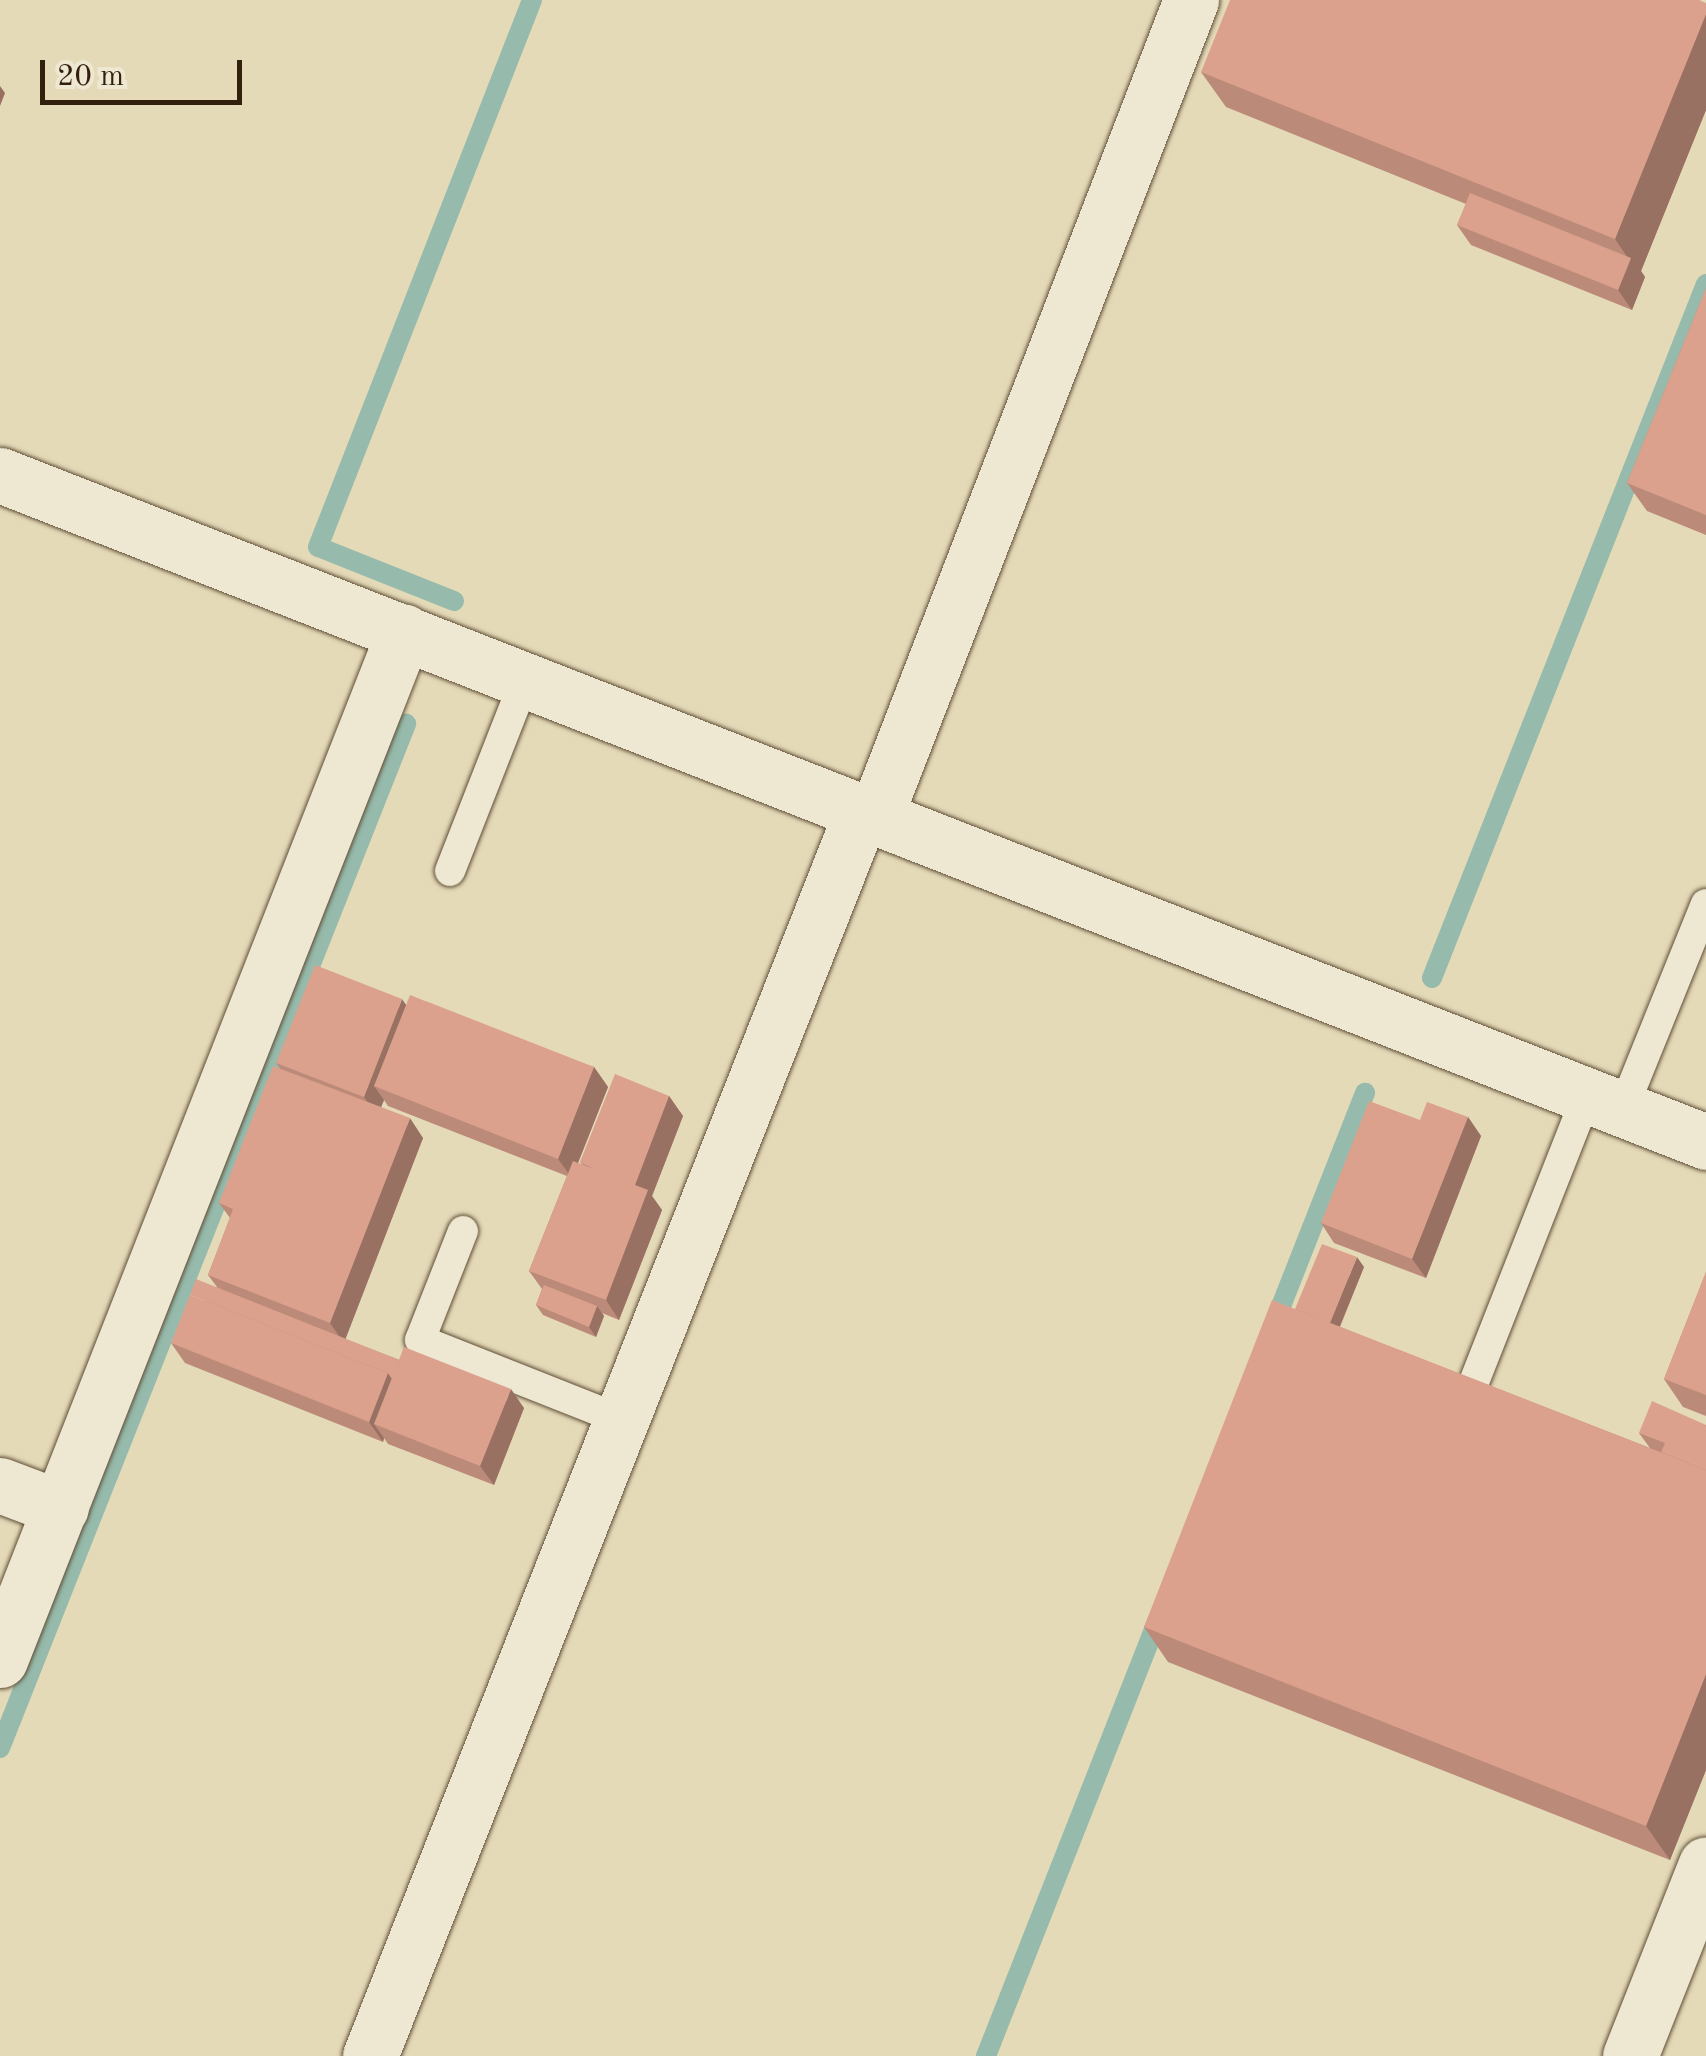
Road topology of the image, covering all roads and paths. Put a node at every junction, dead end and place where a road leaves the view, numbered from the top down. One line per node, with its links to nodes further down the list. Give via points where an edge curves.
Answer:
1 (1192, 0): 5 (street)
2 (0, 475): 3 (street)
3 (404, 632): 4 (street); 14 (street)
4 (525, 680): 5 (street); 6 (lane)
5 (868, 814): 8 (street); 12 (street)
6 (450, 871)
7 (1706, 904): 8 (lane)
8 (1605, 1102): 9 (street); 11 (lane)
9 (1706, 1142)
10 (463, 1231): 12 (lane, via 420,1340)
11 (1474, 1382)
12 (622, 1420): 17 (street)
13 (0, 1485): 14 (street)
14 (61, 1508): 15 (street)
15 (0, 1660)
16 (1706, 1864): 18 (street)
17 (370, 2056)
18 (1630, 2056)

